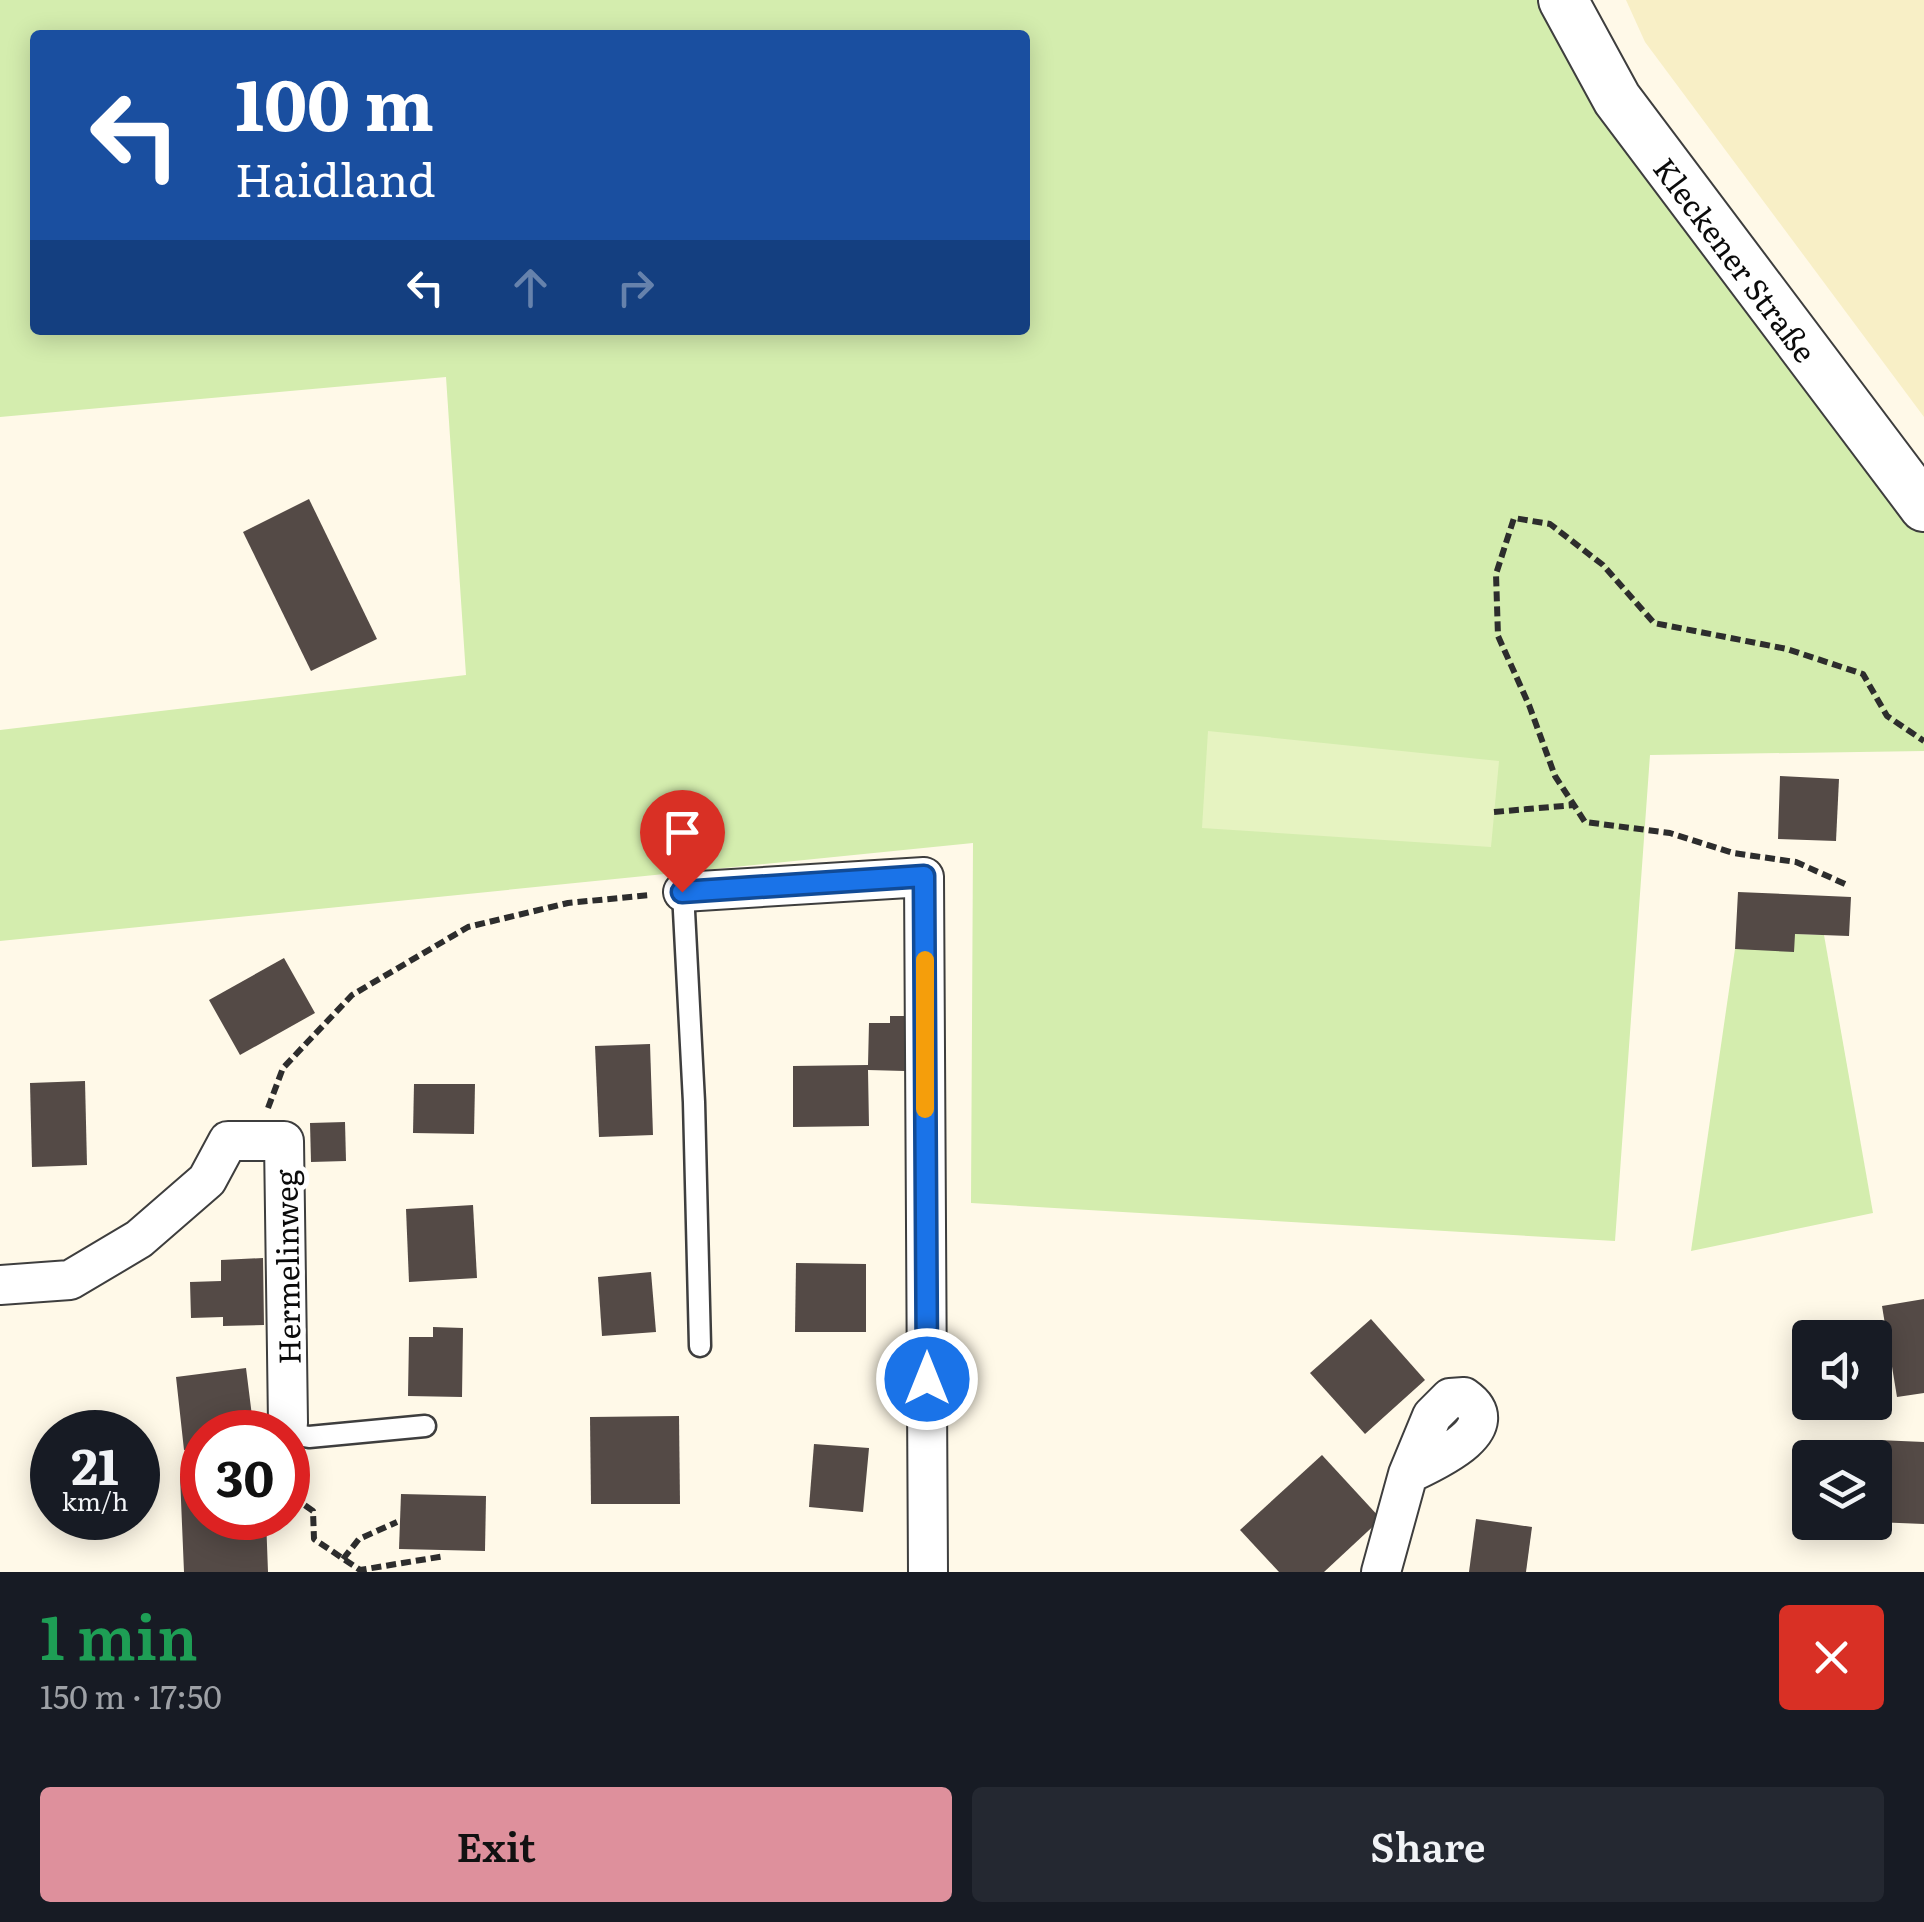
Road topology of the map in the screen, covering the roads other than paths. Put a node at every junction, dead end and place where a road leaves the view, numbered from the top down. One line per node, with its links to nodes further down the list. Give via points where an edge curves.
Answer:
1 (1563, 0): 2 (street, Kleckener Straße, via 1617,99)
2 (1924, 507)
3 (682, 892): 5 (lane); 10 (street, via 924,876)
4 (0, 1285): 6 (street, Hermelinweg, via 70,1280 139,1239 207,1180 228,1141 284,1142)
5 (700, 1346)
6 (295, 1410)
7 (425, 1426): 8 (lane)
8 (310, 1430)
9 (1408, 1474): 11 (street)
10 (928, 1572)
11 (1381, 1572)

